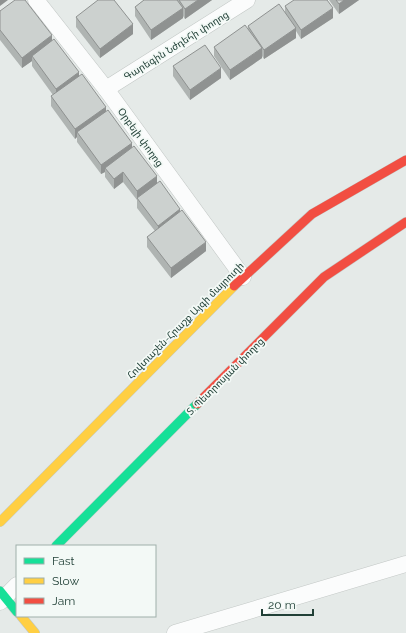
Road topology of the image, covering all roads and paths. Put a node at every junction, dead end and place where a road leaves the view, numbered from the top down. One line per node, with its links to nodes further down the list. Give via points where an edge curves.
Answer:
1 (36, 0): 3 (street, Օրբելի փողոց)
2 (247, 0): 3 (street, Գարեգին Նժդեհի փողոց)
3 (106, 89): 6 (street, Օրբելի փողոց)
4 (406, 160): 6 (street, Հովտաշեն-Հրաշք Այգի մայրուղի, via 312,214)
5 (406, 222): 8 (street, Տ. Պետրոսյան փողոց, via 324,277)
6 (243, 276): 7 (street, Հովտաշեն-Հրաշք Այգի մայրուղի)
7 (0, 522)
8 (57, 545)
9 (406, 564): 15 (street)
10 (16, 586): 11 (street)
11 (2, 597): 12 (street)
12 (16, 611)
13 (22, 617): 14 (street)
14 (35, 633)
15 (175, 633)

